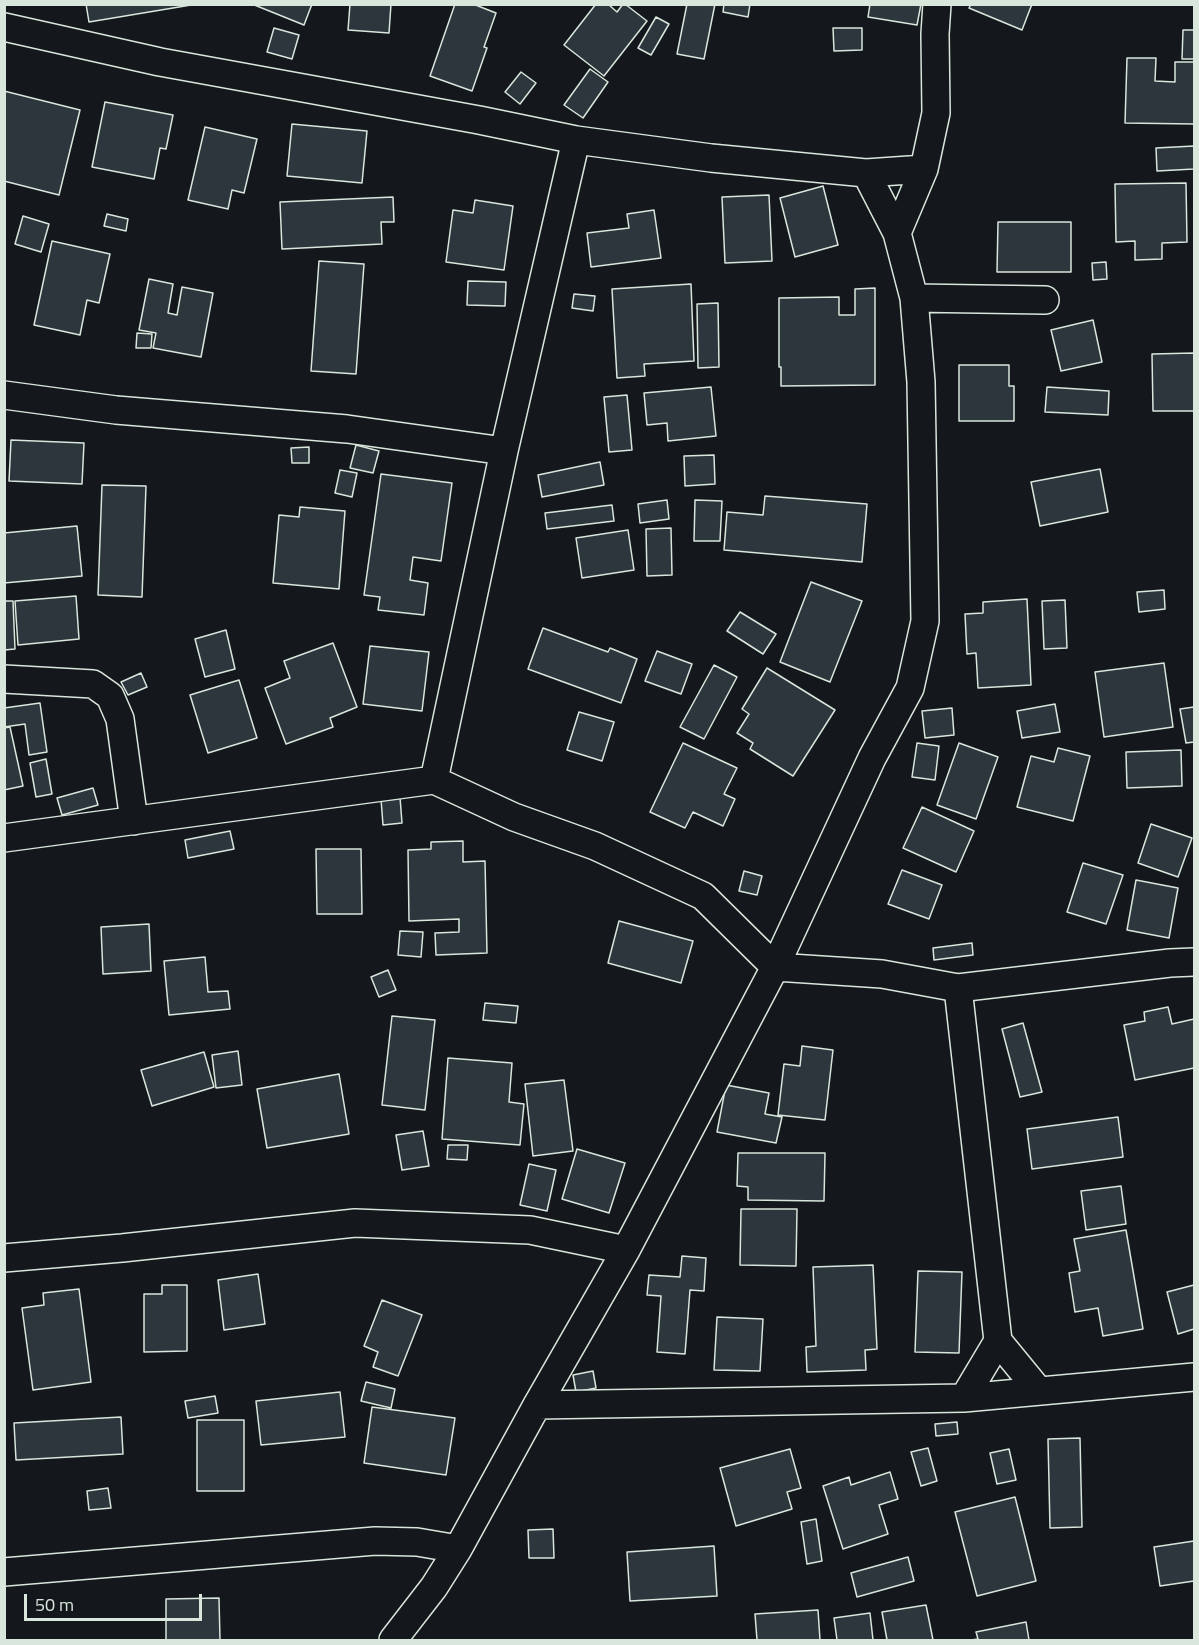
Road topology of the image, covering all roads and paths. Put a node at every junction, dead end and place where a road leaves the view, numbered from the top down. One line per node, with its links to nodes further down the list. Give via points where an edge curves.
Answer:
1 (937, 4): 4 (street, via 936,113)
2 (4, 27): 3 (street, via 160,62)
3 (576, 140): 5 (street); 10 (street)
4 (924, 169): 5 (street); 6 (street)
5 (866, 173): 6 (street)
6 (897, 233): 7 (street)
7 (914, 298): 8 (street); 16 (street, via 921,382 925,621 910,688 872,758)
8 (1045, 300)
9 (4, 395): 10 (street, via 116,410 347,429)
10 (504, 451): 12 (street)
11 (4, 679): 13 (street, via 93,684 110,696 120,719)
12 (434, 780): 13 (street); 16 (street, via 514,817 595,846 703,896)
13 (134, 821): 14 (street)
14 (4, 838)
15 (1194, 962): 17 (street)
16 (774, 967): 17 (street, via 882,974); 18 (street)
17 (958, 988): 20 (street)
18 (626, 1250): 19 (street, via 530,1230 355,1223); 24 (street)
19 (4, 1258)
20 (998, 1341): 22 (street); 23 (street)
21 (1194, 1377): 22 (street)
22 (1038, 1390): 23 (street)
23 (964, 1398): 24 (street)
24 (537, 1405): 26 (street)
25 (417, 1542): 26 (street); 27 (street, via 375,1541); 28 (street)
26 (458, 1549): 28 (street)
27 (5, 1571)
28 (434, 1587): 29 (street)
29 (393, 1641)

